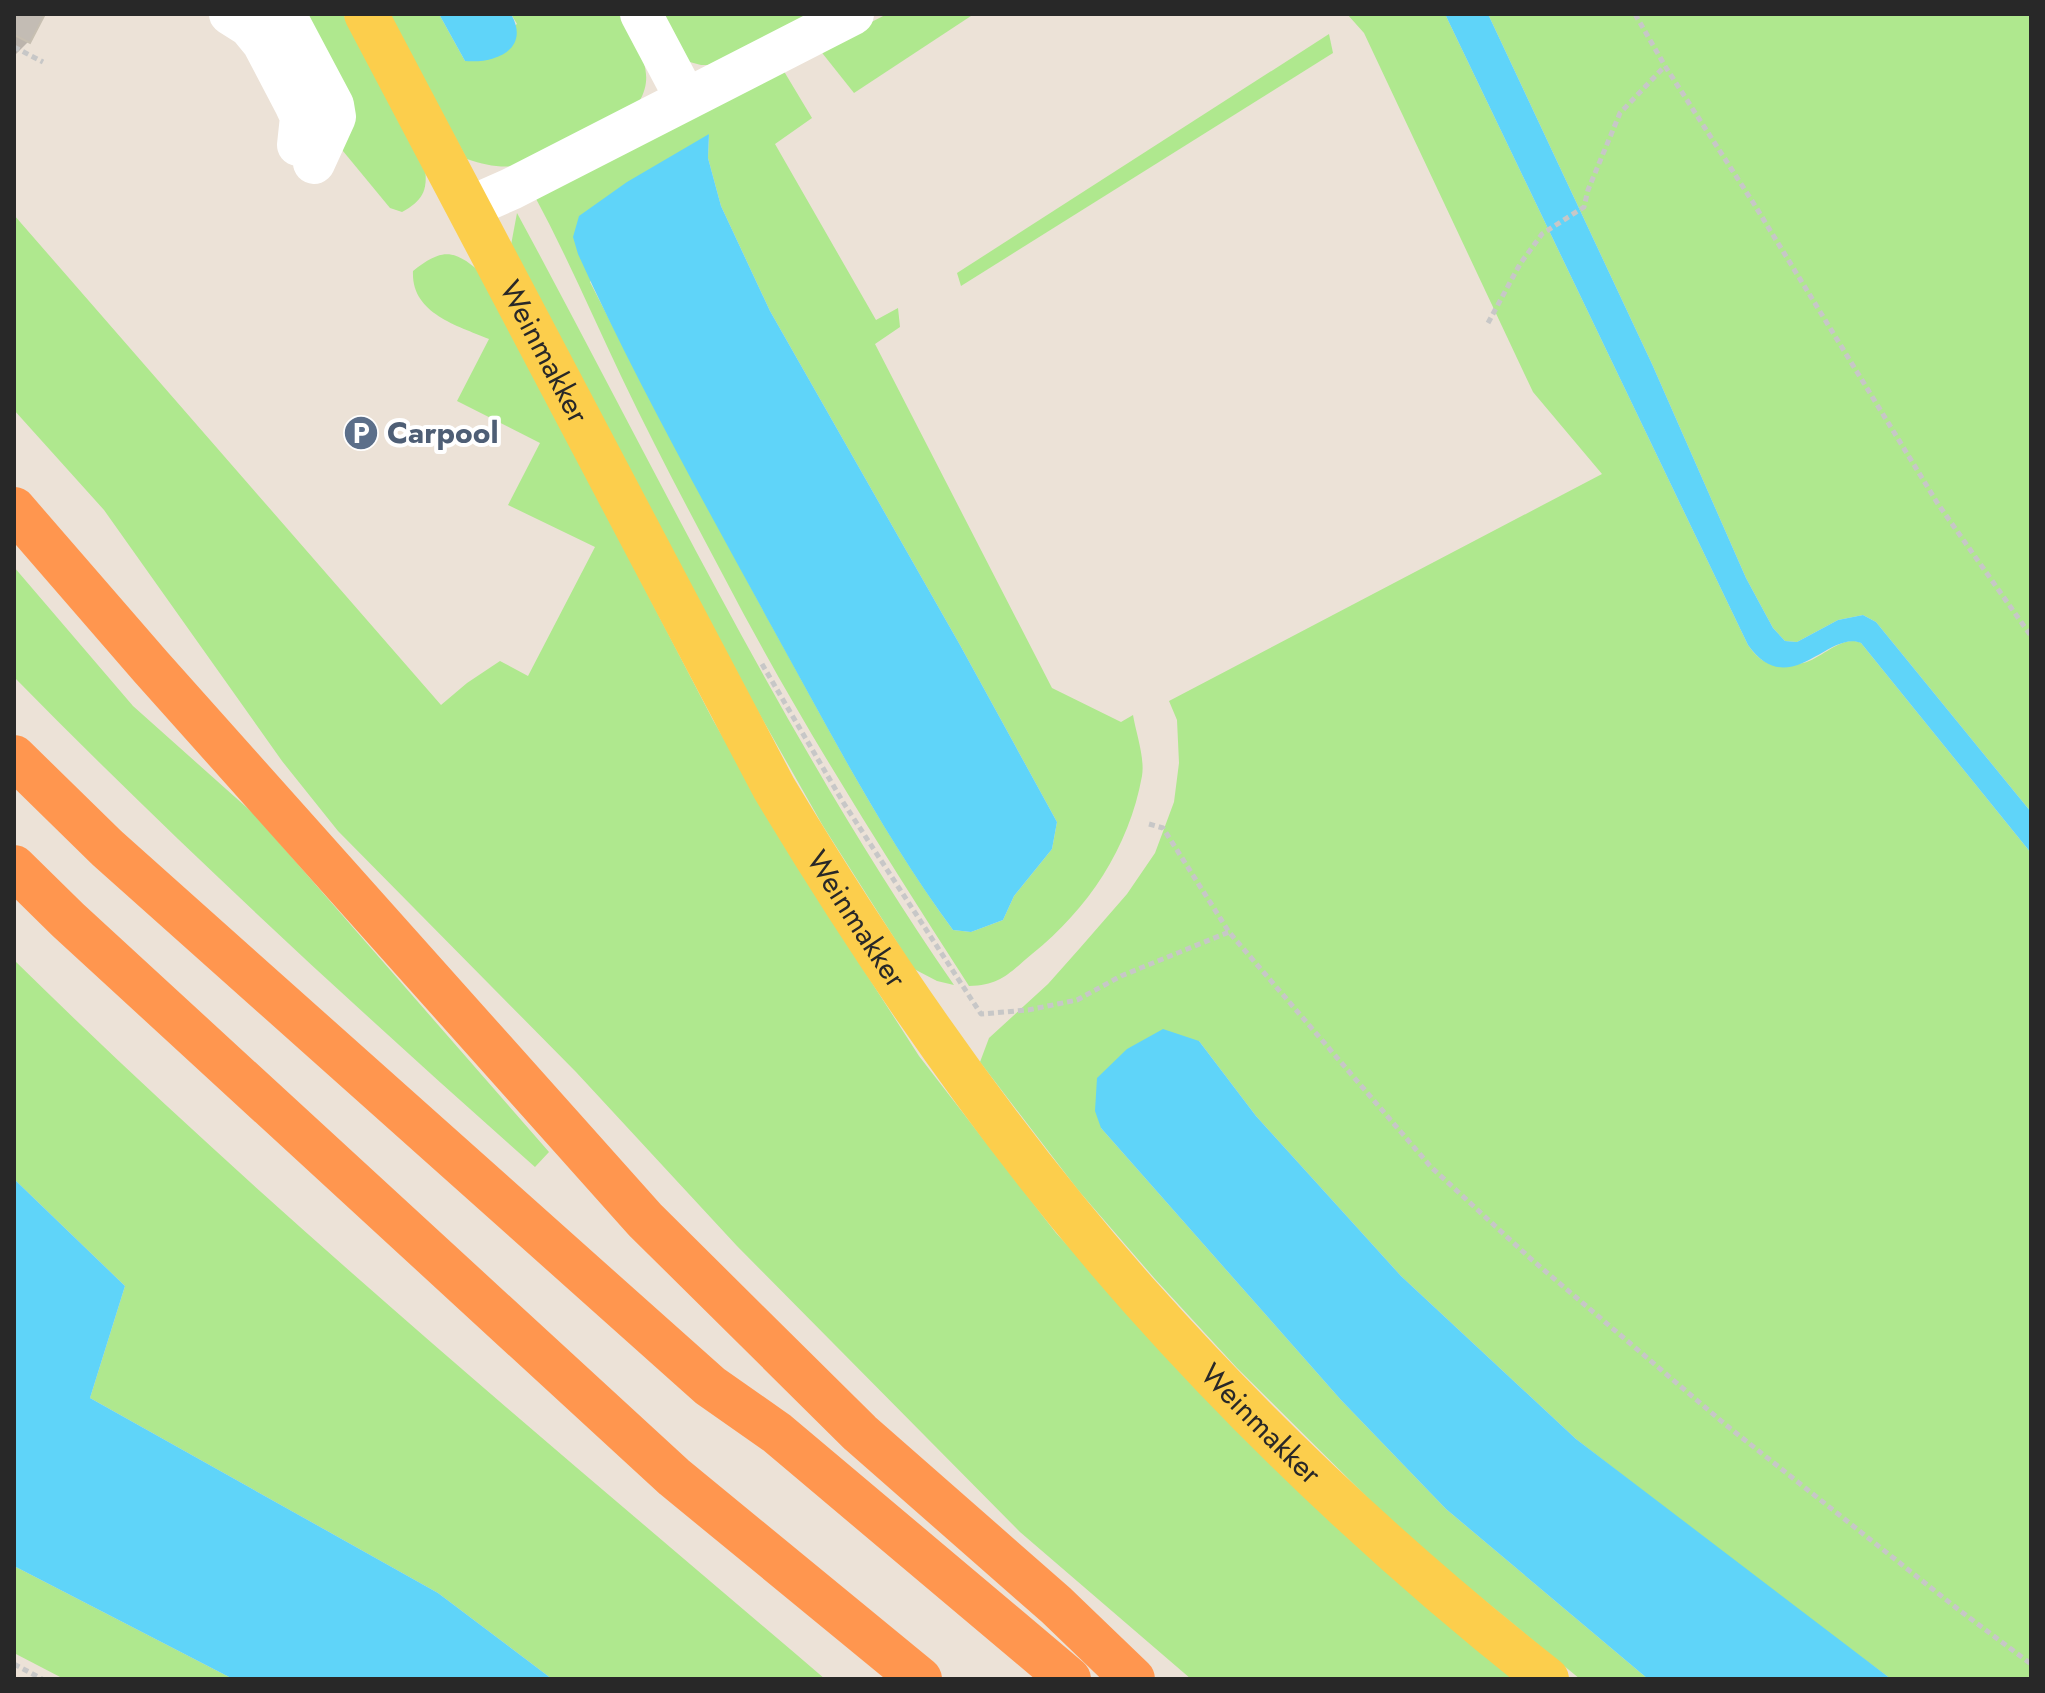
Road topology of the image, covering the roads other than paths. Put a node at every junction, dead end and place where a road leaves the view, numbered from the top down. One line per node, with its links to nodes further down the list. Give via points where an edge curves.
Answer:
1 (230, 14): 2 (lane, via 263,43 301,117 306,154 335,117)
2 (281, 14)
3 (366, 14): 7 (main road, Weinmakker)
4 (641, 14): 6 (lane)
5 (853, 14): 6 (lane)
6 (686, 99): 7 (lane)
7 (468, 208): 14 (main road, Weinmakker, via 774,788 939,1042 1060,1202 1230,1393 1375,1534)
8 (14, 509): 13 (highway, via 645,1220 860,1433)
9 (14, 757): 12 (highway, via 107,848 710,1386 777,1433)
10 (14, 867): 11 (highway, via 674,1477)
11 (920, 1679)
12 (1069, 1679)
13 (1133, 1679)
14 (1547, 1679)

